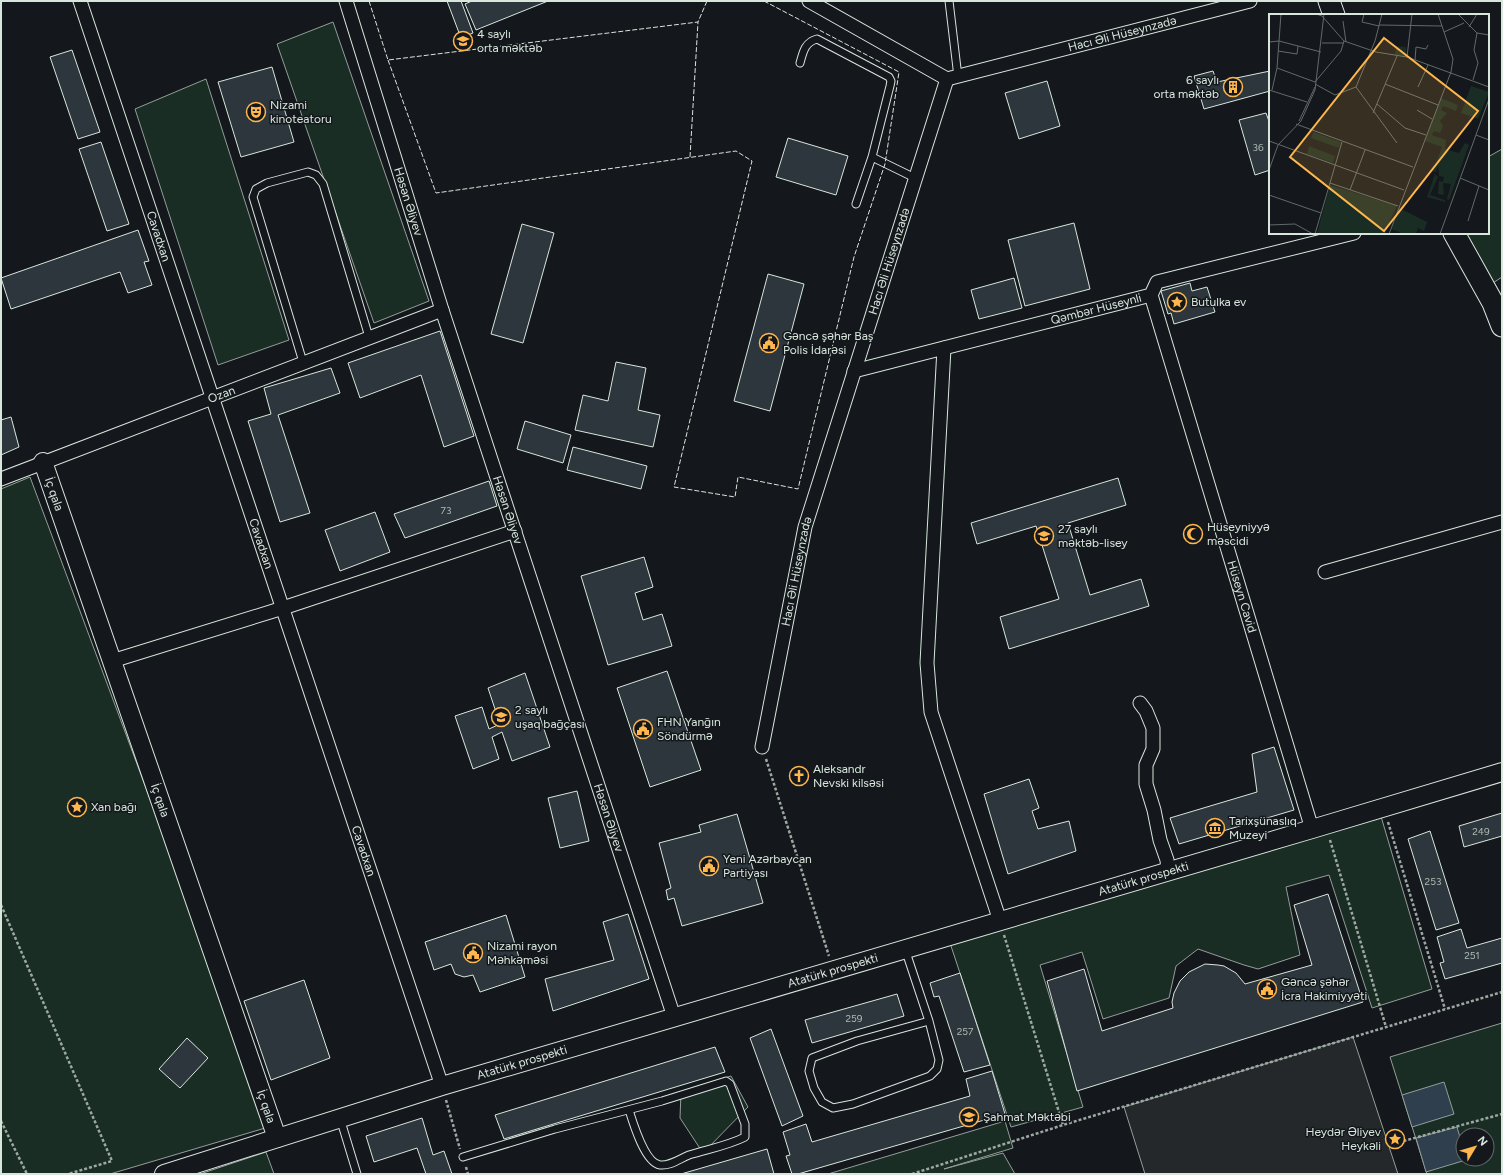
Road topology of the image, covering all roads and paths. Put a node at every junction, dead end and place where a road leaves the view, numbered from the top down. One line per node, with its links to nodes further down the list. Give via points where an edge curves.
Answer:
1 (80, 1): 23 (street, Cavadxan)
2 (346, 1): 17 (street, Həsən Əliyev)
3 (809, 1): 9 (street)
4 (949, 1): 9 (lane)
5 (1250, 1): 9 (street, Hacı Əli Hüseynzadə)
6 (1329, 1): 7 (main road)
7 (1334, 14)
8 (800, 62): 10 (lane, via 804,49 811,41 817,39 889,77 890,86)
9 (952, 78): 11 (street, Hacı Əli Hüseynzadə)
10 (872, 158): 11 (lane); 12 (lane)
11 (916, 178): 22 (street, Hacı Əli Hüseynzadə)
12 (856, 204)
13 (1350, 234): 15 (street, Qəmbər Hüseynli, via 1157,282)
14 (1455, 234): 16 (main road)
15 (1151, 295): 20 (street, Qəmbər Hüseynli); 35 (street, Hüseyn Cavid)
16 (1498, 300): 18 (main road)
17 (442, 310): 19 (street, Ozan); 27 (street, Həsən Əliyev)
18 (1502, 326)
19 (369, 337): 21 (street, Ozan); 21 (lane, via 323,184 316,175 308,172 267,183 256,189 253,197)
20 (944, 348): 22 (street, Qəmbər Hüseynli); 38 (street, via 927,662 931,712)
21 (303, 362): 23 (street, Ozan)
22 (854, 371): 32 (street, Hacı Əli Hüseynzadə, via 805,527)
23 (212, 397): 24 (street, Ozan); 29 (street, Cavadxan)
24 (43, 462): 25 (street, Ozan); 30 (main road, İç qala)
25 (1, 479)
26 (1502, 522): 28 (street)
27 (515, 532): 29 (street); 43 (street, Həsən Əliyev)
28 (1325, 572)
29 (282, 608): 30 (street); 46 (street, Cavadxan)
30 (112, 661): 52 (main road, İç qala)
31 (1140, 703): 36 (street, via 1146,710 1153,728 1153,749 1146,765 1146,784)
32 (762, 747): 40 (path)
33 (1502, 772): 34 (main road, Atatürk prospekti)
34 (1384, 808): 35 (main road, Atatürk prospekti); 42 (path)
35 (1319, 827): 36 (main road, Atatürk prospekti); 45 (path)
36 (1168, 872): 38 (main road, Atatürk prospekti)
37 (1, 905): 56 (path, via 112,1161)
38 (1000, 921): 39 (main road, Atatürk prospekti); 51 (path)
39 (905, 949): 40 (main road, Atatürk prospekti); 44 (lane)
40 (834, 970): 43 (main road, Atatürk prospekti)
41 (1502, 992): 42 (path)
42 (1445, 1009): 45 (path)
43 (674, 1017): 46 (main road, Atatürk prospekti)
44 (929, 1021): 44 (lane, via 939,1060 937,1069 930,1076 853,1104 833,1108 822,1102 809,1071 812,1058 857,1040)
45 (1386, 1028): 51 (path)
46 (442, 1086): 49 (main road, Atatürk prospekti); 54 (path)
47 (629, 1110): 47 (lane, via 726,1081 730,1084 745,1124 745,1137 733,1143 688,1155 670,1164 659,1165 653,1162 643,1147); 54 (lane)
48 (1502, 1114): 53 (path)
49 (340, 1118): 52 (main road, Atatürk prospekti); 58 (lane)
50 (1, 1121): 55 (path)
51 (1063, 1125): 60 (path)
52 (276, 1138): 57 (main road, Atatürk prospekti)
53 (1389, 1145)
54 (463, 1157): 59 (path)
55 (27, 1174)
56 (68, 1174)
57 (164, 1174)
58 (357, 1174)
59 (468, 1174)
60 (912, 1174)

